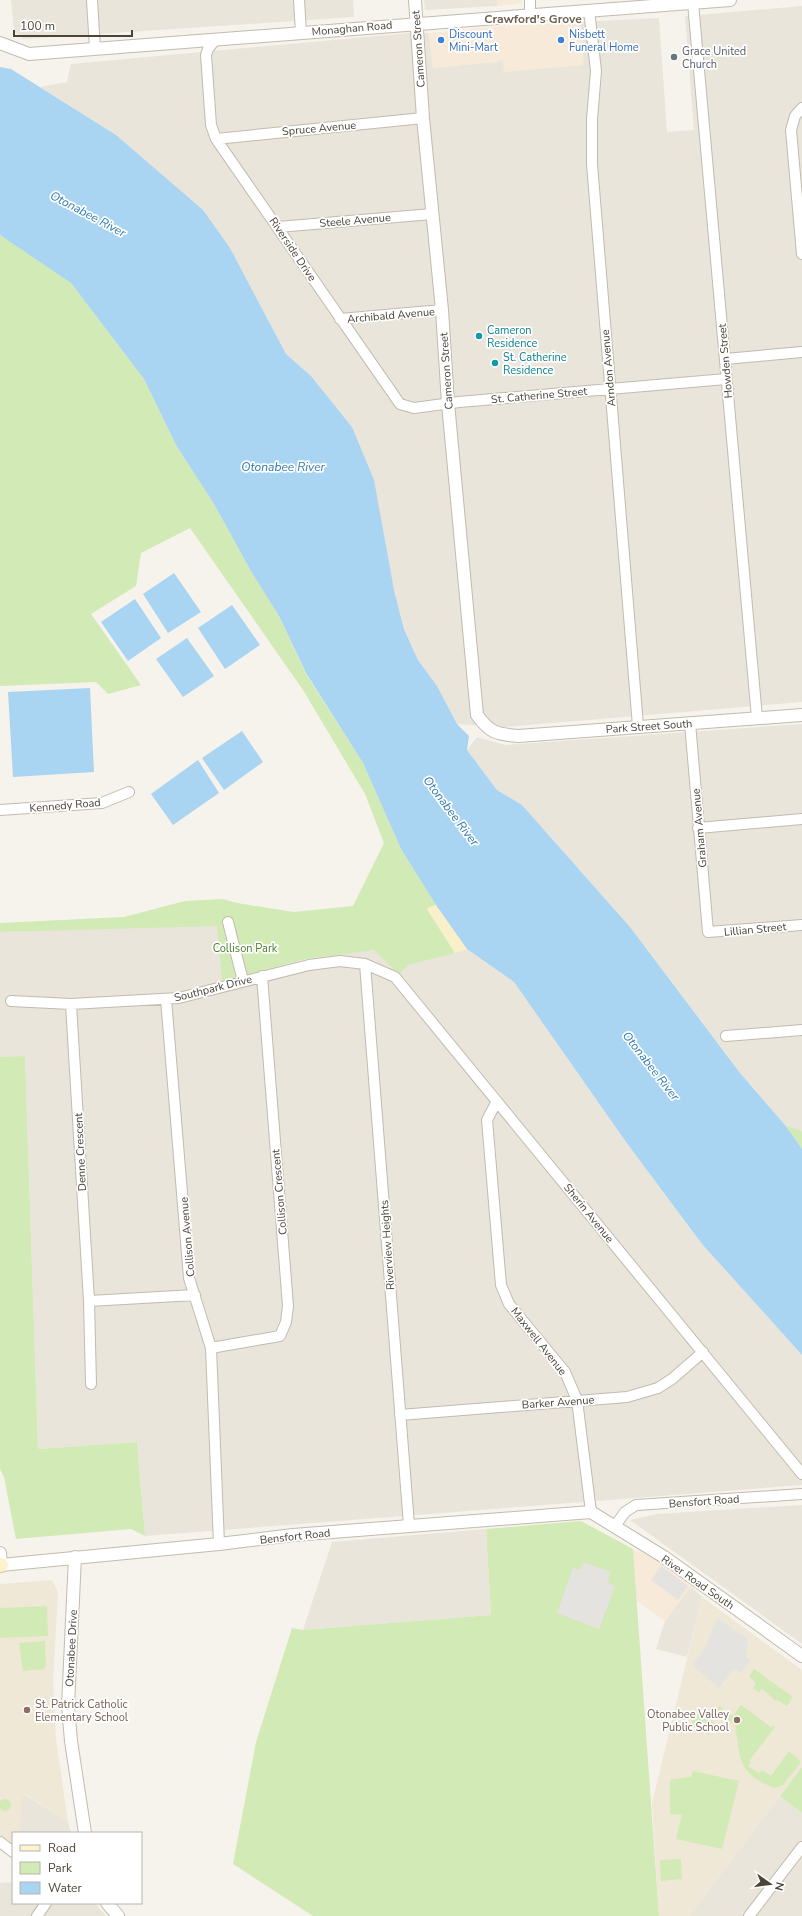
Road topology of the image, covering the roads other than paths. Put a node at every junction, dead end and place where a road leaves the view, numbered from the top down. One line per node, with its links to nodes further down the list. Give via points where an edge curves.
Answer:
1 (92, 0): 13 (street)
2 (299, 0): 10 (street)
3 (415, 0): 9 (street, Cameron Street)
4 (530, 0): 8 (street)
5 (730, 0): 6 (street, Monaghan Road)
6 (693, 3): 7 (street, Monaghan Road); 23 (street, Howden Street)
7 (589, 10): 8 (street, Monaghan Road); 25 (street, Arndon Avenue, via 596,71 592,164)
8 (530, 14): 9 (street, Monaghan Road)
9 (416, 23): 10 (street, Monaghan Road); 15 (street, Cameron Street)
10 (301, 33): 11 (street, Monaghan Road)
11 (215, 40): 13 (street, Monaghan Road); 16 (street, Riverside Drive, via 206,55 211,125)
12 (2, 43): 13 (street, Monaghan Road, via 29,54)
13 (95, 49)
14 (802, 108): 19 (street, via 795,116 791,130)
15 (423, 118): 16 (street, Spruce Avenue); 17 (street, Cameron Street)
16 (216, 139): 18 (street, Riverside Drive)
17 (432, 214): 18 (street, Steele Avenue); 20 (street, Cameron Street)
18 (278, 227): 21 (street, Riverside Drive)
19 (802, 254)
20 (442, 310): 21 (street, Archibald Avenue); 26 (street, Cameron Street)
21 (340, 319): 26 (street, Riverside Drive, via 400,404 414,408)
22 (802, 352): 23 (street)
23 (725, 359): 24 (street, Howden Street)
24 (726, 379): 25 (street, St. Catherine Street); 28 (street, Howden Street)
25 (610, 389): 26 (street, St. Catherine Street); 30 (street, Arndon Avenue)
26 (448, 403): 31 (street, Cameron Street, via 477,715 486,727)
27 (802, 715): 28 (street, Park Street South)
28 (757, 718): 29 (street, Park Street South)
29 (690, 723): 30 (street, Park Street South); 35 (street, Graham Avenue)
30 (638, 726): 31 (street, Park Street South, via 518,736)
31 (497, 734)
32 (129, 792): 33 (street, Kennedy Road, via 102,803)
33 (0, 810)
34 (802, 819): 35 (street)
35 (698, 828): 38 (street, Graham Avenue)
36 (228, 922): 41 (street)
37 (802, 925): 38 (street, Lillian Street)
38 (708, 932)
39 (365, 964): 40 (street, Southpark Drive, via 340,961); 47 (street, Sherin Avenue, via 395,977); 54 (street, Riverview Heights)
40 (262, 976): 41 (street, Southpark Drive); 50 (street, Collison Crescent, via 288,1306 286,1322 280,1336)
41 (243, 981): 42 (street, Southpark Drive)
42 (166, 999): 44 (street, Southpark Drive); 48 (street, Collison Avenue, via 189,1278)
43 (11, 1001): 44 (street, Southpark Drive)
44 (71, 1004): 49 (street, Denne Crescent)
45 (802, 1030): 46 (street)
46 (726, 1036)
47 (497, 1101): 51 (street, Sherin Avenue); 53 (street, Maxwell Avenue, via 487,1120 501,1285 509,1304 565,1372)
48 (195, 1295): 49 (street); 50 (street, Collison Avenue)
49 (89, 1301): 52 (street, Denne Crescent)
50 (211, 1348): 60 (street, Collison Avenue)
51 (703, 1352): 53 (street, Barker Avenue, via 672,1380 658,1388 627,1398); 55 (street, Sherin Avenue)
52 (91, 1384)
53 (578, 1400): 54 (street, Barker Avenue); 57 (street, Maxwell Avenue)
54 (400, 1415): 58 (street, Riverview Heights)
55 (802, 1474)
56 (802, 1494): 59 (street, Bensfort Road, via 636,1505 625,1512)
57 (591, 1512): 58 (street, Bensfort Road); 59 (street, River Road South)
58 (409, 1525): 60 (street, Bensfort Road)
59 (615, 1526): 63 (street, River Road South, via 664,1557)
60 (219, 1544): 61 (street, Bensfort Road)
61 (75, 1557): 62 (street, Bensfort Road); 64 (street, Otonabee Drive, via 68,1706)
62 (0, 1561)
63 (802, 1656)
64 (85, 1832)
65 (0, 1842): 67 (street)
66 (802, 1847): 72 (street)
67 (8, 1851)
68 (45, 1904): 70 (street)
69 (108, 1904): 71 (street)
70 (37, 1916)
71 (118, 1916)
72 (749, 1916)

